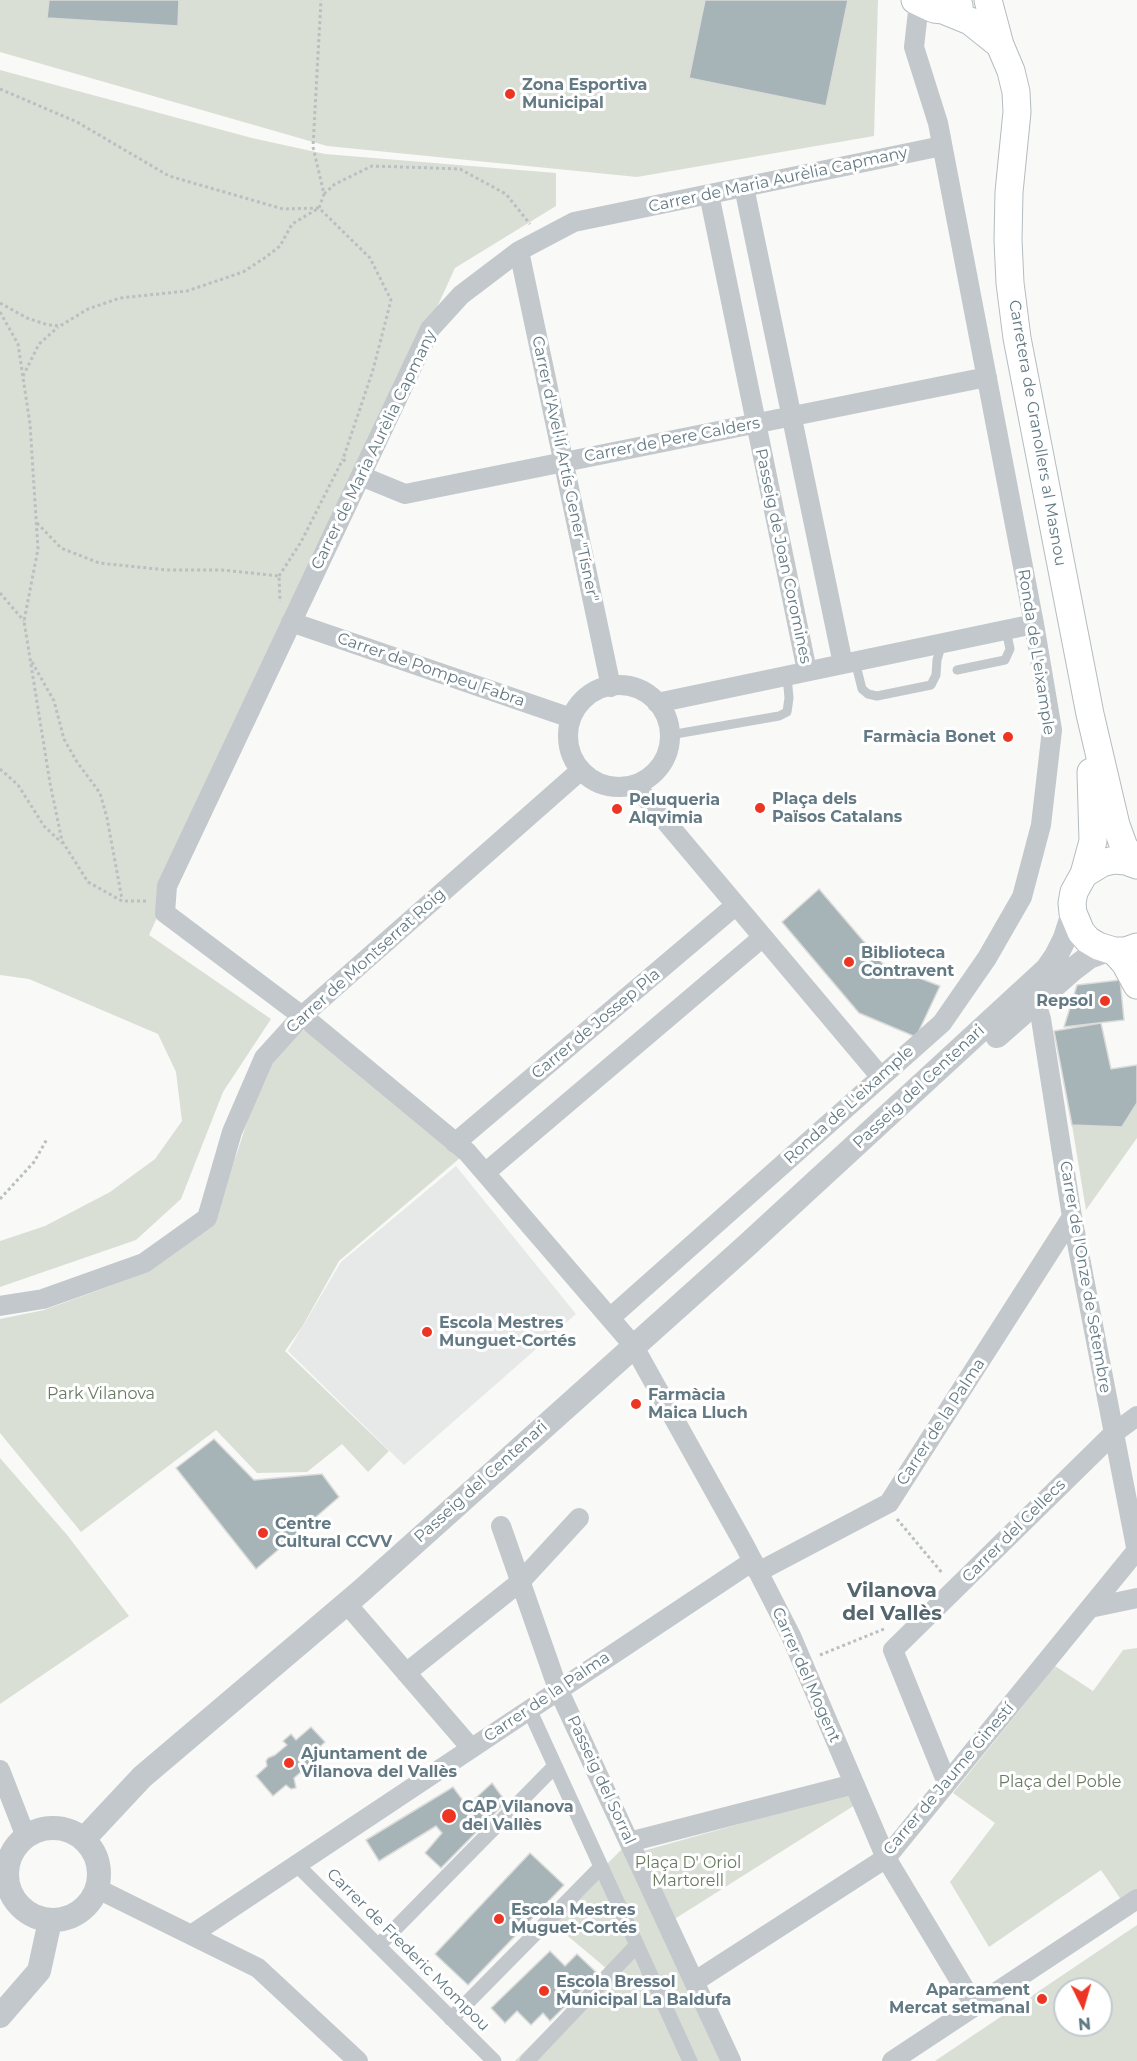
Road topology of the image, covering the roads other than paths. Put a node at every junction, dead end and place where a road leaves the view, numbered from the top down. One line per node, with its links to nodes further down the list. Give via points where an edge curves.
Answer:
1 (969, 0): 3 (main road, via 956,7)
2 (988, 0): 4 (main road, Carretera de Granollers al Masnou)
3 (926, 4): 4 (main road, Carretera de Granollers al Masnou, via 970,21); 5 (street, Ronda de L'eixample, via 914,47)
4 (1000, 45): 24 (main road, Carretera de Granollers al Masnou, via 1016,92 1008,240 1017,338)
5 (942, 146): 6 (street, Carrer de Maria Aurèlia Capmany); 9 (street, Ronda de L'eixample)
6 (744, 187): 7 (street, Carrer de Maria Aurèlia Capmany); 10 (street)
7 (709, 194): 8 (street, Carrer de Maria Aurèlia Capmany, via 574,222); 11 (street, Passeig de Joan Coromines)
8 (519, 251): 12 (street, Carrer d'Avel·lí Artís Gener "Tísner"); 13 (street, Carrer de Maria Aurèlia Capmany, via 461,295 430,330)
9 (987, 377): 10 (street, Carrer de Pere Calders); 15 (street, Ronda de L'eixample)
10 (792, 418): 11 (street, Carrer de Pere Calders); 18 (street)
11 (756, 424): 12 (street, Carrer de Pere Calders); 20 (street, Passeig de Joan Coromines)
12 (563, 461): 13 (street, Carrer de Pere Calders, via 405,494); 22 (street, Carrer d'Avel·lí Artís Gener "Tísner")
13 (361, 476): 14 (street, Carrer de Maria Aurèlia Capmany)
14 (291, 622): 25 (street, Carrer de Pompeu Fabra); 32 (street, Carrer de Maria Aurèlia Capmany, via 167,886)
15 (1034, 624): 16 (street); 39 (street, Ronda de L'eixample, via 1052,730 1041,825 1022,897 987,958 942,1023)
16 (1006, 630): 17 (street); 19 (lane, via 1010,649 1005,660)
17 (942, 643): 18 (street); 18 (lane, via 931,685 877,696 868,694)
18 (849, 663): 20 (street)
19 (957, 670)
20 (807, 671): 21 (street)
21 (786, 676): 23 (street); 26 (lane, via 787,711 779,716)
22 (610, 687): 23 (street, via 636,688); 25 (street, via 591,693)
23 (657, 703): 26 (street, via 665,713)
24 (1090, 714): 29 (main road, Carretera de Granollers al Masnou, via 1116,825 1124,847); 30 (main road, Carretera de Granollers al Masnou, via 1093,841)
25 (571, 718): 27 (street, via 568,735 572,755)
26 (670, 735): 28 (street, via 663,763)
27 (581, 770): 28 (street, via 594,781 611,787); 38 (street, Carrer de Montserrat Roig)
28 (635, 785): 31 (street)
29 (1137, 865): 30 (main road, via 1114,860)
30 (1084, 874): 33 (main road, Carretera de Granollers al Masnou, via 1074,892)
31 (736, 905): 34 (street); 40 (street, Carrer de Jossep Pla)
32 (166, 907): 38 (street, Carrer del Mogent)
33 (1073, 913): 35 (main road, via 1088,940); 43 (street, Passeig del Centenari, via 1065,938 1047,969)
34 (763, 937): 39 (street); 41 (street)
35 (1120, 949): 36 (main road); 37 (street, Passeig del Centenari, via 1089,957)
36 (1137, 985)
37 (1036, 1003): 42 (street, Carrer de l'Onze de Setembre); 43 (street, Passeig del Centenari, via 823,1188)
38 (302, 1016): 40 (street, Carrer del Mogent); 44 (street, Carrer de Montserrat Roig, via 264,1058 232,1132 207,1218 144,1263 43,1299)
39 (880, 1076): 45 (street, Ronda de L'eixample)
40 (455, 1143): 41 (street, Carrer del Mogent)
41 (485, 1173): 45 (street, Carrer del Mogent)
42 (1072, 1217): 48 (street, Carrer de l'Onze de Setembre); 52 (street, Carrer de la Palma, via 886,1505)
43 (745, 1247): 46 (street, Passeig del Centenari)
44 (0, 1306)
45 (610, 1318): 46 (street, Carrer del Mogent)
46 (633, 1345): 52 (street, Carrer del Mogent); 55 (street, Passeig del Centenari)
47 (1137, 1416): 48 (street, Carrer del Cellecs)
48 (1114, 1433): 51 (street, Carrer de l'Onze de Setembre); 63 (street, Carrer del Cellecs, via 893,1650)
49 (579, 1518): 53 (street)
50 (501, 1526): 53 (street, Passeig del Sorral)
51 (1137, 1551): 56 (street, Carrer de Jaume Ginestí)
52 (756, 1567): 58 (street, Carrer de la Palma); 64 (street, Carrer del Mogent)
53 (520, 1582): 57 (street); 58 (street, Passeig del Sorral)
54 (1137, 1598): 56 (street)
55 (346, 1603): 57 (street); 66 (street, Passeig del Centenari, via 142,1777)
56 (1090, 1608): 63 (street, Carrer de Jaume Ginestí)
57 (406, 1672): 60 (street)
58 (558, 1689): 59 (street, Carrer de la Palma); 67 (street, Passeig del Sorral)
59 (529, 1709): 60 (street, Carrer de la Palma); 61 (street)
60 (471, 1748): 69 (street, Carrer de la Palma)
61 (555, 1766): 70 (street); 77 (street)
62 (0, 1770): 65 (street)
63 (947, 1783): 68 (street, Carrer de Jaume Ginestí)
64 (854, 1784): 67 (street); 68 (street, Carrer del Mogent)
65 (26, 1837): 66 (street, via 54,1828); 71 (street, via 13,1851)
66 (84, 1839): 72 (street, via 97,1857)
67 (629, 1842): 78 (street, Passeig del Sorral)
68 (886, 1857): 78 (street, Carrer de Jaume Ginestí); 79 (street, Carrer del Mogent)
69 (296, 1864): 75 (street, Carrer de la Palma); 77 (street, Carrer de Frederic Mompou)
70 (601, 1867): 76 (street); 81 (street)
71 (4, 1882): 74 (street, via 22,1909)
72 (98, 1888): 74 (street, via 81,1912); 75 (street)
73 (1137, 1899): 79 (street)
74 (50, 1921): 80 (street, via 39,1971)
75 (191, 1935): 82 (street, via 258,1968)
76 (637, 1945): 84 (street); 85 (street)
77 (378, 1946): 81 (street, Carrer de Frederic Mompou)
78 (694, 1982): 86 (street, Passeig del Sorral)
79 (975, 2006): 87 (street)
80 (0, 2016)
81 (451, 2019): 83 (street, Carrer de Frederic Mompou)
82 (358, 2061)
83 (494, 2061)
84 (527, 2061)
85 (690, 2061)
86 (730, 2061)
87 (892, 2061)

